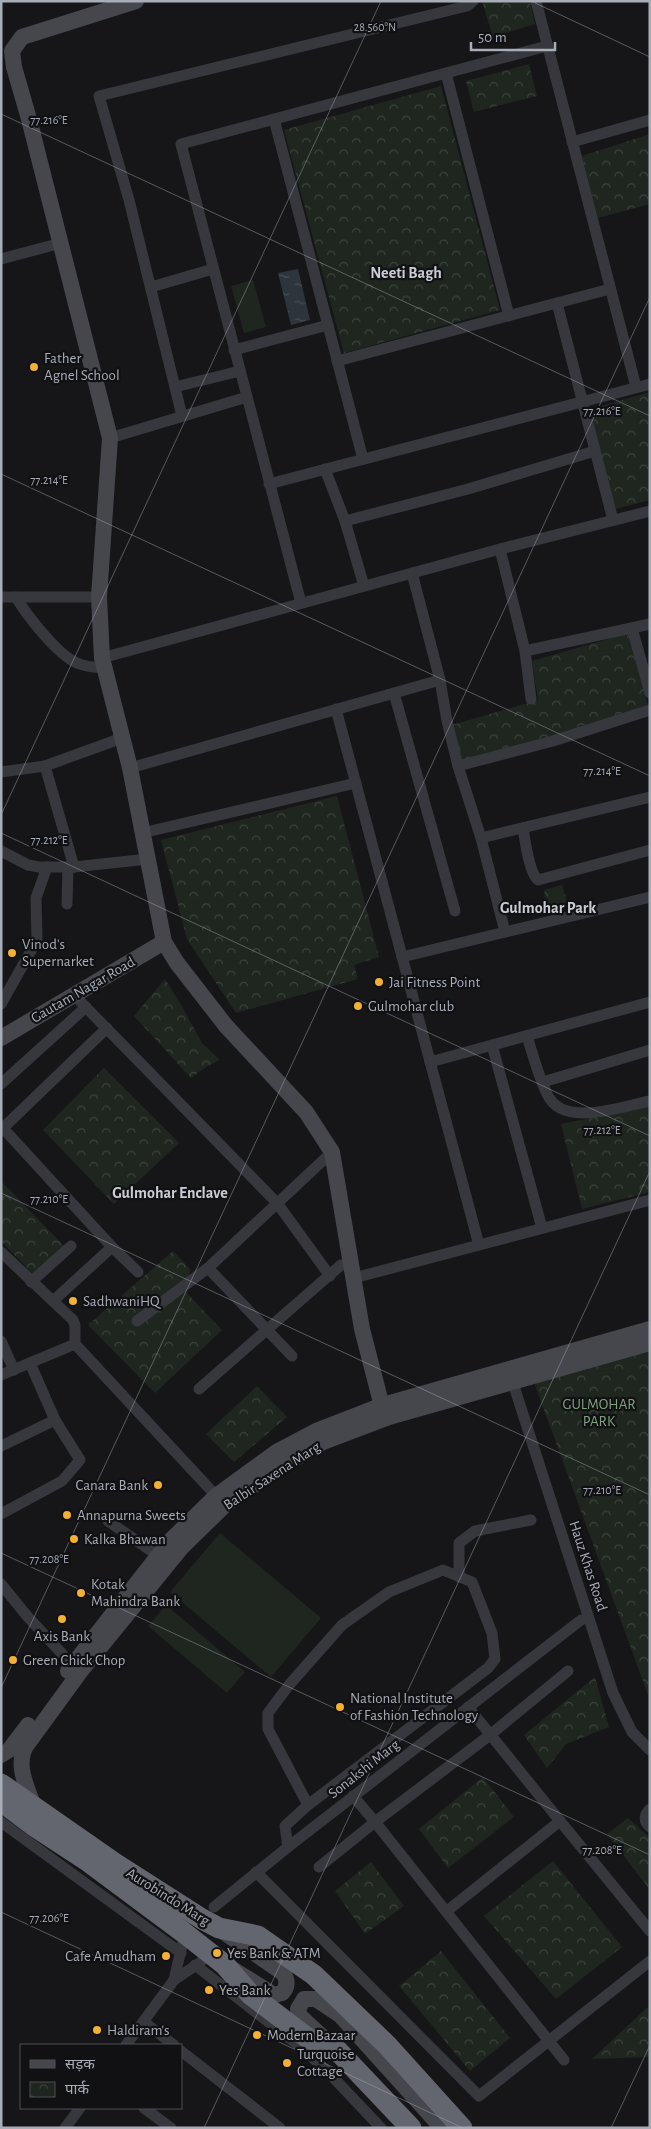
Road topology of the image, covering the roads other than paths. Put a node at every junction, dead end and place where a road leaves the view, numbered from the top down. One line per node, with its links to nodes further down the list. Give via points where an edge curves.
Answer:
1 (136, 1): 9 (street, via 22,37 12,50)
2 (473, 1): 12 (street, via 467,6 99,96)
3 (536, 1): 4 (street)
4 (548, 46): 5 (street); 8 (street)
5 (446, 74): 6 (street); 15 (street)
6 (274, 119): 11 (street, via 181,144); 16 (street)
7 (650, 120): 8 (street)
8 (572, 142): 13 (street)
9 (61, 243): 10 (street); 26 (street)
10 (1, 259)
11 (213, 269): 12 (street); 17 (street)
12 (151, 287): 22 (street)
13 (610, 289): 14 (street); 21 (street)
14 (557, 303): 15 (street); 24 (street)
15 (509, 316): 18 (street)
16 (328, 325): 17 (street); 18 (street)
17 (234, 350): 19 (street)
18 (337, 361): 28 (street)
19 (240, 371): 22 (street); 23 (street)
20 (650, 384): 21 (street)
21 (636, 387): 24 (street)
22 (175, 388): 25 (street)
23 (247, 398): 25 (street); 30 (street)
24 (582, 401): 27 (street); 28 (street)
25 (182, 416): 26 (street)
26 (110, 438): 39 (street)
27 (595, 451): 32 (street); 33 (street)
28 (363, 459): 29 (street)
29 (325, 469): 30 (street); 33 (street)
30 (269, 484): 40 (street)
31 (650, 511): 32 (street)
32 (613, 520): 34 (street)
33 (345, 521): 36 (street)
34 (500, 549): 35 (street); 43 (street)
35 (412, 573): 36 (street); 45 (street)
36 (364, 586): 40 (street)
37 (1, 597): 38 (street)
38 (16, 597): 39 (street); 44 (street, via 22,609 63,655 90,668)
39 (99, 597): 44 (street)
40 (300, 604): 44 (street)
41 (650, 624): 42 (street)
42 (632, 628): 43 (street); 47 (street)
43 (525, 651): 48 (street)
44 (103, 662): 51 (street)
45 (440, 680): 46 (street); 53 (street)
46 (394, 693): 49 (street); 68 (street)
47 (650, 693)
48 (531, 699)
49 (336, 710): 54 (street); 56 (street)
50 (650, 710): 53 (street, via 553,741)
51 (122, 738): 52 (street); 54 (street)
52 (45, 766): 55 (street); 65 (street)
53 (458, 766): 60 (street)
54 (130, 768): 59 (street)
55 (1, 772)
56 (356, 783): 59 (street); 71 (street)
57 (650, 797): 58 (street)
58 (523, 828): 60 (street); 62 (street, via 538,880)
59 (142, 833): 63 (street)
60 (481, 838): 69 (street)
61 (1, 850): 64 (street, via 28,865)
62 (650, 850)
63 (148, 859): 65 (street); 70 (street)
64 (47, 867): 65 (street); 74 (street, via 36,898 37,940)
65 (71, 867): 67 (street)
66 (650, 897): 69 (street)
67 (67, 904)
68 (455, 911)
69 (505, 932): 71 (street)
70 (164, 942): 72 (street, Gautam Nagar Road); 86 (street, via 226,1026 306,1112)
71 (402, 957): 81 (street)
72 (74, 995): 75 (street); 78 (street, Gautam Nagar Road)
73 (650, 1002): 77 (street)
74 (1, 1004)
75 (86, 1007): 76 (street); 83 (street)
76 (107, 1028): 85 (street); 88 (street)
77 (527, 1036): 79 (street); 82 (street)
78 (1, 1038)
79 (492, 1045): 81 (street); 89 (street)
80 (650, 1050): 82 (street)
81 (430, 1062): 90 (street)
82 (543, 1082): 84 (street, via 553,1102 572,1113 592,1113)
83 (1, 1084)
84 (650, 1102)
85 (2, 1128): 92 (street)
86 (332, 1152): 88 (street); 95 (street)
87 (650, 1200): 89 (street)
88 (277, 1203): 94 (street); 97 (street)
89 (542, 1228): 90 (street)
90 (479, 1245): 95 (street)
91 (71, 1246): 98 (street)
92 (112, 1247): 96 (street); 99 (street)
93 (4, 1259): 98 (street)
94 (208, 1268): 100 (street); 102 (street)
95 (353, 1270): 97 (street, via 341,1265); 112 (street, via 362,1329)
96 (138, 1272)
97 (330, 1276): 102 (street)
98 (31, 1282): 99 (street)
99 (53, 1301): 105 (street, via 76,1325)
100 (137, 1321)
101 (650, 1329): 110 (street, Balbir Saxena Marg)
102 (268, 1330): 106 (street); 111 (street)
103 (1, 1341): 108 (street)
104 (650, 1343): 110 (street, Balbir Saxena Marg)
105 (75, 1344): 107 (street); 115 (street)
106 (292, 1356)
107 (30, 1363): 108 (street); 113 (street)
108 (14, 1370): 109 (street)
109 (1, 1376)
110 (511, 1376): 112 (street, Balbir Saxena Marg); 128 (street, Hauz Khas Road, via 613,1692 632,1732)
111 (199, 1389)
112 (384, 1411): 115 (street, Balbir Saxena Marg, via 298,1439 278,1451)
113 (55, 1420): 114 (street); 116 (street, via 80,1460 62,1480)
114 (1, 1446)
115 (220, 1501): 119 (street, Balbir Saxena Marg, via 198,1512); 123 (street, Balbir Saxena Marg)
116 (1, 1514)
117 (531, 1520): 120 (street, via 475,1531 459,1543)
118 (108, 1521): 119 (street)
119 (158, 1555): 123 (street, Balbir Saxena Marg)
120 (459, 1577): 133 (street, via 472,1582 492,1633 495,1659 488,1668); 133 (street, via 443,1570 389,1592 342,1625 268,1713 268,1729)
121 (1, 1584): 123 (street)
122 (581, 1620): 125 (street, Sonakshi Marg)
123 (76, 1669): 127 (street, Balbir Saxena Marg)
124 (568, 1671): 126 (street)
125 (468, 1707): 126 (street); 131 (street, Sonakshi Marg)
126 (490, 1735): 136 (street); 138 (street)
127 (22, 1742): 129 (street, Balbir Saxena Marg); 134 (street, Balbir Saxena Marg, via 21,1766)
128 (650, 1750)
129 (1, 1755)
130 (1, 1784): 134 (highway, Aurobindo Marg)
131 (352, 1796): 138 (street); 141 (street, Sonakshi Marg)
132 (1, 1801): 140 (highway, Aurobindo Marg)
133 (308, 1805): 141 (street, via 285,1826)
134 (34, 1807): 146 (highway, Aurobindo Marg)
135 (650, 1809): 139 (street, via 645,1822)
136 (560, 1821): 145 (street); 147 (street)
137 (1, 1822): 140 (street)
138 (375, 1822): 142 (street); 145 (street)
139 (650, 1826)
140 (34, 1836): 148 (highway, Aurobindo Marg)
141 (288, 1847): 143 (street, Sonakshi Marg)
142 (319, 1867)
143 (256, 1872): 144 (street, Sonakshi Marg); 153 (street, via 479,2096)
144 (214, 1908)
145 (447, 1911): 153 (street)
146 (219, 1928): 150 (street, via 283,1973 287,1986 278,1995 269,1994 258,1984); 167 (highway, Aurobindo Marg, via 258,1936 314,1974 387,2045)
147 (650, 1931)
148 (182, 1942): 150 (highway, Aurobindo Marg); 151 (street)
149 (650, 1961): 153 (street)
150 (212, 1962): 151 (street); 156 (highway, Aurobindo Marg, via 309,2039); 164 (street, via 330,2074)
151 (174, 1980): 152 (street)
152 (144, 2022): 154 (street); 155 (street)
153 (550, 2040): 158 (street)
154 (127, 2044)
155 (173, 2044)
156 (338, 2051): 165 (highway, Aurobindo Marg); 166 (street, via 300,2016 298,2009 304,1999 316,1999 340,2015)
157 (182, 2052): 163 (street)
158 (564, 2060)
159 (79, 2109): 161 (street)
160 (145, 2109): 162 (street)
161 (65, 2128)
162 (171, 2128)
163 (280, 2128)
164 (381, 2128)
165 (411, 2128)
166 (442, 2128)
167 (462, 2128)

